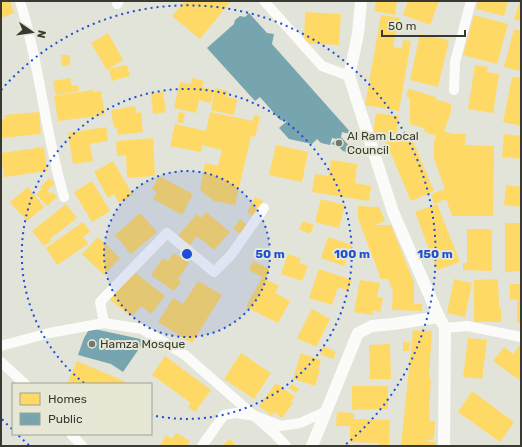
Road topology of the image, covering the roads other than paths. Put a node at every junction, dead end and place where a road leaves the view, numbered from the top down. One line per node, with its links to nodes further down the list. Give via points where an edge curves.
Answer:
1 (20, 1): 7 (street, via 30,31 56,171)
2 (264, 1): 5 (street, via 322,66)
3 (361, 1): 5 (street, via 358,34)
4 (471, 1): 6 (street, via 455,62)
5 (349, 76): 9 (street, via 394,212)
6 (454, 90)
7 (64, 197)
8 (264, 208): 10 (street, via 231,255 214,272 167,233 100,302)
9 (439, 317): 11 (street); 16 (street, via 372,326 358,333)
10 (104, 323): 13 (street, via 50,333); 17 (street, via 142,329 185,354)
11 (446, 328): 12 (street, via 467,326); 23 (street)
12 (521, 337)
13 (1, 346)
14 (1, 362): 15 (street)
15 (24, 383)
16 (327, 411): 17 (street, via 300,423 280,426); 22 (street)
17 (255, 416): 20 (street, via 236,413 224,415); 21 (street)
18 (72, 435): 19 (street)
19 (82, 446)
20 (202, 446)
21 (286, 446)
22 (312, 446)
23 (444, 446)

